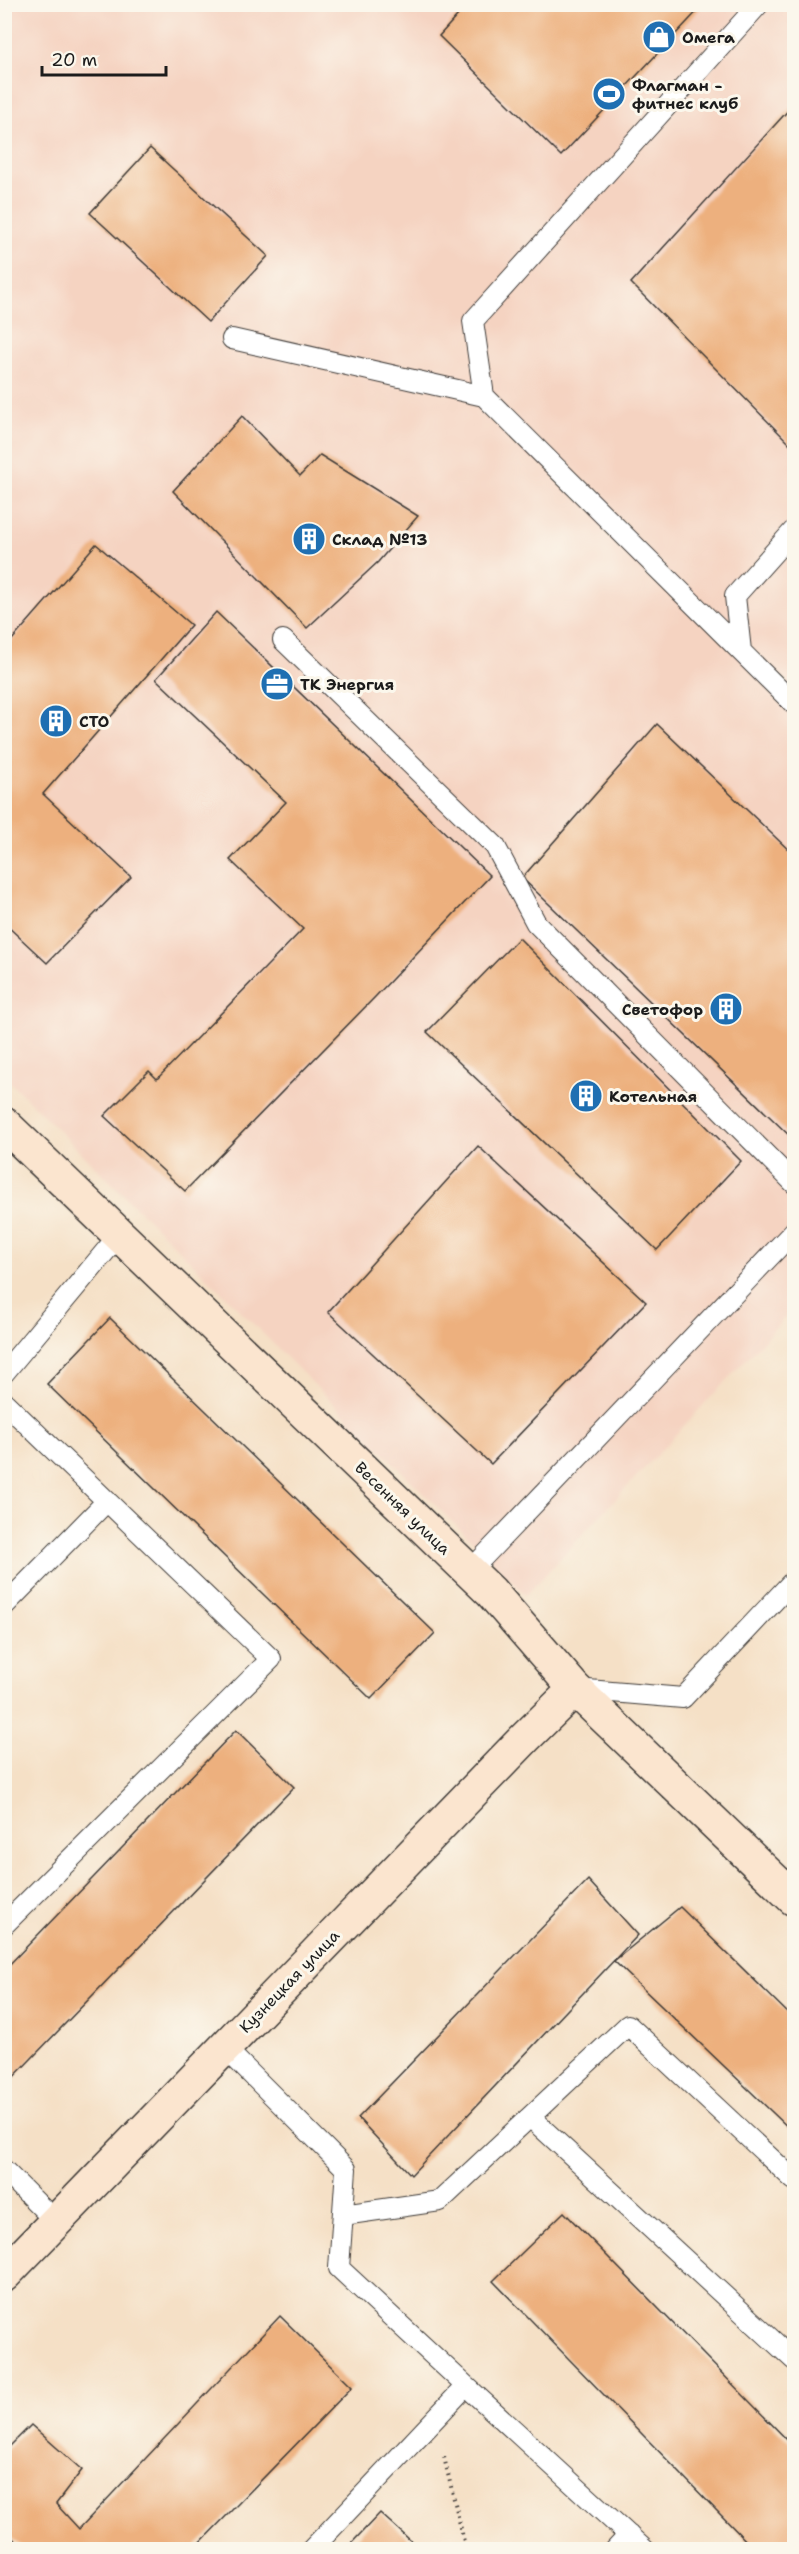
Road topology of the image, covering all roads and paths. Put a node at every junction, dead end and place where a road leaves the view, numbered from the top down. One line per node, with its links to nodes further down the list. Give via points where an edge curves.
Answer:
1 (759, 4): 3 (lane, via 473,321)
2 (232, 339): 3 (lane)
3 (484, 396): 6 (lane)
4 (795, 530): 6 (lane, via 735,596)
5 (283, 640): 9 (lane, via 495,846 536,923)
6 (741, 651): 7 (lane)
7 (795, 704)
8 (4, 1124): 11 (main road, Весенняя улица)
9 (795, 1183)
10 (795, 1231): 15 (lane)
11 (119, 1235): 12 (lane); 15 (main road, Весенняя улица)
12 (4, 1373)
13 (4, 1402): 14 (lane)
14 (106, 1502): 17 (lane); 20 (lane, via 271,1659)
15 (469, 1572): 18 (main road, Весенняя улица)
16 (793, 1583): 18 (lane, via 683,1698)
17 (4, 1606)
18 (575, 1689): 19 (main road, Весенняя улица); 21 (main road, Кузнецкая улица)
19 (795, 1899)
20 (4, 1925)
21 (225, 2048): 25 (lane, via 346,2169); 26 (main road, Кузнецкая улица)
22 (530, 2117): 24 (lane, via 628,2025); 25 (lane, via 440,2201); 28 (lane)
23 (4, 2170): 26 (lane)
24 (795, 2180)
25 (343, 2215): 29 (lane, via 339,2268)
26 (56, 2222): 27 (main road, Кузнецкая улица)
27 (4, 2275)
28 (795, 2360)
29 (466, 2386): 30 (lane); 31 (lane)
30 (435, 2420): 32 (lane); 33 (path)
31 (629, 2535): 34 (lane); 35 (lane)
32 (311, 2550)
33 (466, 2550)
34 (615, 2550)
35 (645, 2550)

